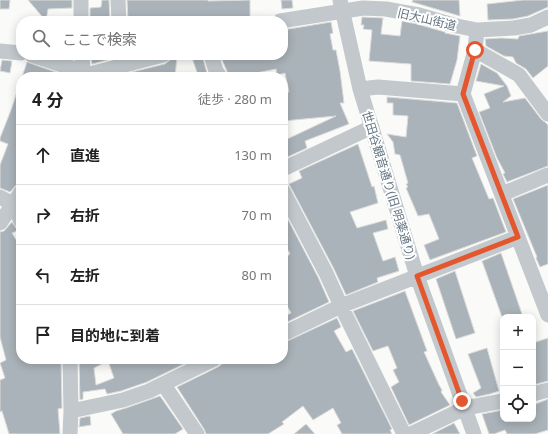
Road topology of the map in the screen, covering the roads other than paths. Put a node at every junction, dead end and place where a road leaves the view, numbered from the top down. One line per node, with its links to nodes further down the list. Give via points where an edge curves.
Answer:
1 (81, 0): 4 (street)
2 (118, 0): 5 (street)
3 (341, 5): 7 (street, 旧大山街道); 8 (street, 旧大山街道, via 419,15); 21 (street, 世田谷観音通り(旧 明薬通り))
4 (81, 16)
5 (119, 16)
6 (548, 17): 8 (street, 旧大山街道, via 530,25 514,28)
7 (288, 19)
8 (477, 30): 9 (street)
9 (475, 50): 22 (street); 23 (street, via 519,75)
10 (0, 51): 11 (street)
11 (16, 53)
12 (46, 60): 17 (street)
13 (83, 60): 18 (street)
14 (147, 60): 16 (street)
15 (213, 60): 20 (street)
16 (127, 66): 19 (street)
17 (81, 72)
18 (86, 72)
19 (97, 72)
20 (217, 72)
21 (360, 89): 22 (street, via 378,87); 24 (street, 世田谷観音通り(旧 明薬通り))
22 (463, 94): 27 (street)
23 (548, 114)
24 (372, 127): 25 (street); 34 (street, 世田谷観音通り(旧 明薬通り))
25 (288, 167)
26 (548, 175): 27 (street)
27 (502, 194): 33 (street)
28 (0, 197): 29 (street)
29 (16, 198)
30 (16, 199): 32 (street)
31 (288, 201): 35 (street)
32 (0, 223)
33 (518, 237): 34 (street); 36 (street)
34 (417, 276): 35 (street); 44 (street, 世田谷観音通り(旧 明薬通り))
35 (341, 306): 37 (street); 48 (street)
36 (548, 315)
37 (288, 332)
38 (70, 364): 45 (street)
39 (204, 364): 40 (street)
40 (164, 385): 45 (street, via 123,400); 47 (street)
41 (548, 390): 42 (street)
42 (536, 393)
43 (500, 402): 44 (street)
44 (465, 408): 49 (street); 50 (street, 世田谷観音通り(旧 明薬通り))
45 (71, 411): 46 (street)
46 (70, 434)
47 (197, 434)
48 (404, 434)
49 (411, 434)
50 (474, 434)

